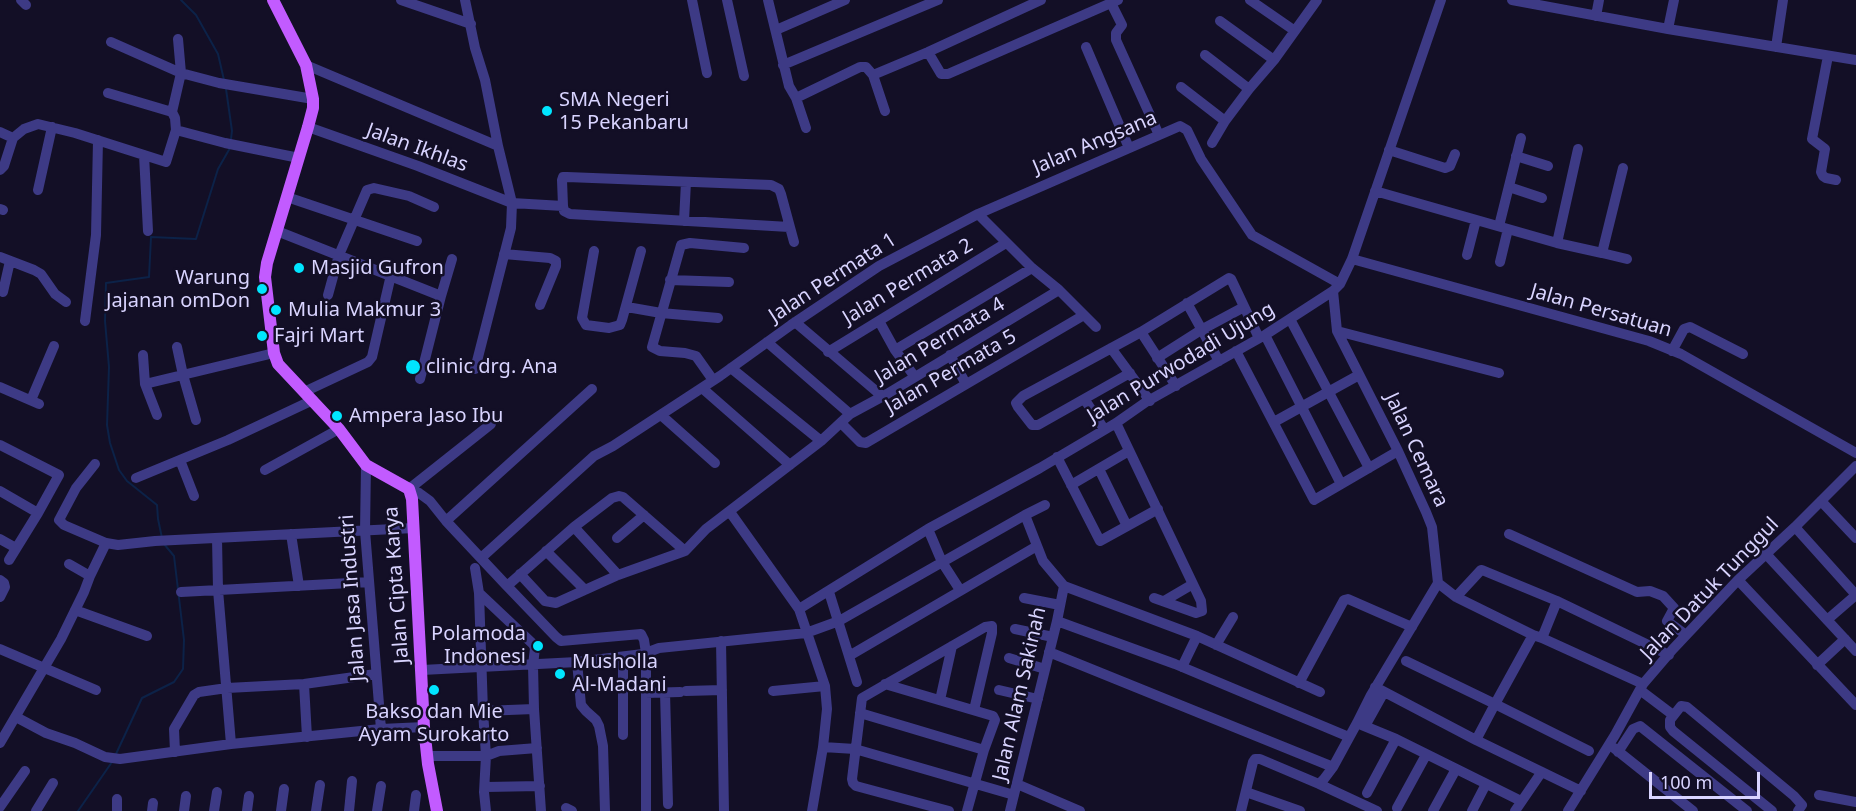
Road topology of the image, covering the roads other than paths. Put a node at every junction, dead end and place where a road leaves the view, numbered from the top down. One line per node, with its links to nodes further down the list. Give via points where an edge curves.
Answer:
1 (273, 0): 33 (main road, Jalan Cipta Karya)
2 (400, 0): 20 (street)
3 (465, 0): 20 (street)
4 (692, 0): 36 (street)
5 (727, 0): 38 (street)
6 (768, 0): 22 (street)
7 (845, 0): 22 (street)
8 (938, 0): 34 (street)
9 (1041, 0): 28 (street)
10 (1251, 0): 23 (street)
11 (1441, 0): 60 (street)
12 (1512, 0): 18 (street)
13 (1599, 0): 18 (street)
14 (1674, 0): 21 (street)
15 (1783, 0): 27 (street)
16 (1314, 1): 23 (street)
17 (1114, 2): 28 (street, via 948,74 941,74); 52 (street, via 1122,25 1116,40)
18 (1596, 16): 21 (street)
19 (1220, 21): 31 (street)
20 (471, 24): 57 (street)
21 (1668, 29): 27 (street)
22 (776, 30): 34 (street)
23 (1295, 31): 31 (street)
24 (178, 39): 35 (street)
25 (111, 42): 35 (street)
26 (1086, 47): 58 (street)
27 (1776, 47): 30 (street)
28 (928, 52): 37 (street)
29 (1205, 56): 40 (street)
30 (1828, 56): 32 (street); 68 (street, via 1812,139 1825,149 1823,176)
31 (1275, 60): 40 (street)
32 (1856, 60)
33 (306, 65): 43 (main road, Jalan Cipta Karya); 57 (street)
34 (783, 65): 42 (street)
35 (180, 73): 43 (street); 45 (street)
36 (707, 73)
37 (873, 75): 42 (street, via 866,67 860,67); 44 (street)
38 (744, 76)
39 (1181, 87): 46 (street)
40 (1249, 89): 46 (street)
41 (108, 93): 45 (street)
42 (796, 98): 49 (street)
43 (313, 99): 47 (main road, Jalan Cipta Karya)
44 (885, 111)
45 (172, 112): 50 (street)
46 (1225, 121): 56 (street)
47 (308, 127): 64 (main road, Jalan Cipta Karya); 75 (street, Jalan Ikhlas)
48 (52, 128): 53 (street, via 38,124); 55 (street); 71 (street)
49 (806, 128)
50 (176, 130): 62 (street, via 166,162); 64 (street)
51 (0, 132): 53 (street)
52 (1159, 135): 58 (street, Jalan Angsana); 106 (street, Jalan Angsana, via 1180,126 1184,128 1252,236)
53 (13, 138): 67 (street)
54 (1521, 138): 63 (street)
55 (98, 140): 62 (street); 120 (street, via 96,236)
56 (1212, 143)
57 (498, 146): 75 (street)
58 (1129, 148): 78 (street, Jalan Angsana)
59 (1578, 148): 89 (street)
60 (1389, 150): 61 (street, via 1445,168); 72 (street)
61 (1455, 154)
62 (144, 155): 84 (street)
63 (1516, 156): 65 (street); 70 (street)
64 (299, 158): 73 (main road, Jalan Cipta Karya)
65 (1548, 166)
66 (1623, 168): 93 (street)
67 (0, 170)
68 (1836, 180)
69 (686, 182): 76 (street, via 563,177); 81 (street); 82 (street, via 774,186 781,194)
70 (1509, 187): 74 (street); 83 (street)
71 (38, 190)
72 (1375, 190): 80 (street); 99 (street)
73 (287, 197): 79 (street); 85 (main road, Jalan Cipta Karya)
74 (1542, 198)
75 (512, 203): 76 (street, Jalan Ikhlas); 94 (street)
76 (563, 206): 81 (street, Jalan Ikhlas, via 570,214)
77 (434, 207): 79 (street, via 374,188 367,190)
78 (978, 214): 88 (street); 122 (street, Jalan Permata 1, via 879,266)
79 (354, 220): 86 (street); 95 (street)
80 (1476, 220): 83 (street); 96 (street)
81 (684, 221): 82 (street, Jalan Ikhlas)
82 (789, 227): 87 (street)
83 (1503, 228): 89 (street); 101 (street)
84 (148, 231)
85 (277, 231): 95 (street); 136 (main road, Jalan Cipta Karya, via 266,277)
86 (417, 241)
87 (794, 242)
88 (1006, 243): 102 (street); 121 (street, Jalan Permata 2)
89 (1560, 243): 93 (street)
90 (744, 248): 104 (street, via 683,244 678,249)
91 (594, 251): 114 (street, via 582,322 615,328)
92 (641, 251): 114 (street)
93 (1602, 253): 100 (street)
94 (504, 254): 113 (street, via 556,261); 143 (street)
95 (339, 255): 103 (street); 109 (street)
96 (1467, 255)
97 (5, 259): 108 (street); 111 (street, via 41,274)
98 (452, 259): 110 (street)
99 (1352, 259): 106 (street); 134 (street, Jalan Persatuan, via 1649,341)
100 (1627, 259)
101 (1500, 262)
102 (1032, 268): 107 (street); 132 (street)
103 (391, 275): 110 (street); 158 (street, via 372,357)
104 (670, 280): 105 (street); 116 (street)
105 (729, 282)
106 (1336, 287): 119 (street, Jalan Purwodadi Ujung); 125 (street, Jalan Cemara)
107 (1059, 290): 117 (street); 139 (street, Jalan Permata 4)
108 (3, 292)
109 (328, 295)
110 (441, 296): 149 (street)
111 (66, 302)
112 (1187, 303): 115 (street, via 1230,278); 124 (street); 126 (street)
113 (540, 305)
114 (627, 307): 116 (street)
115 (1245, 307): 124 (street); 127 (street)
116 (661, 314): 118 (street); 150 (street, via 652,347 696,356)
117 (1084, 315): 123 (street); 152 (street, Jalan Permata 5)
118 (718, 318)
119 (1290, 319): 127 (street, Jalan Purwodadi Ujung); 157 (street)
120 (85, 321)
121 (879, 321): 132 (street); 135 (street, Jalan Permata 2)
122 (795, 322): 128 (street, Jalan Permata 1); 135 (street)
123 (1096, 327)
124 (1201, 330): 140 (street); 141 (street)
125 (1337, 331): 145 (street); 147 (street, Jalan Cemara)
126 (1141, 332): 131 (street); 140 (street)
127 (1262, 336): 133 (street, Jalan Purwodadi Ujung); 162 (street)
128 (766, 342): 142 (street, Jalan Permata 1); 163 (street)
129 (54, 346): 154 (street, via 35,402)
130 (177, 347): 146 (street)
131 (1111, 348): 144 (street); 160 (street, via 1016,403 1035,425)
132 (895, 350): 148 (street)
133 (1236, 351): 141 (street, Jalan Purwodadi Ujung); 167 (street)
134 (1672, 351): 137 (street, via 1684,329 1690,327); 177 (street, Jalan Persatuan)
135 (828, 352): 159 (street)
136 (274, 353): 146 (street); 158 (main road, Jalan Cipta Karya, via 278,364)
137 (1743, 354)
138 (143, 355): 151 (street)
139 (950, 355): 148 (street, Jalan Permata 4); 152 (street)
140 (1157, 358): 153 (street)
141 (1219, 361): 153 (street, Jalan Purwodadi Ujung)
142 (731, 368): 150 (street, Jalan Permata 1); 173 (street)
143 (475, 369)
144 (1130, 373): 160 (street); 161 (street)
145 (1499, 373)
146 (183, 375): 151 (street); 166 (street)
147 (1359, 375): 157 (street); 176 (street, Jalan Cemara)
148 (915, 377): 159 (street, Jalan Permata 4)
149 (420, 379)
150 (713, 380): 155 (street, Jalan Permata 1)
151 (145, 384): 164 (street)
152 (966, 384): 168 (street, Jalan Permata 5, via 866,443)
153 (1176, 386): 161 (street, Jalan Purwodadi Ujung)
154 (0, 387)
155 (702, 388): 165 (street, Jalan Permata 1); 183 (street)
156 (592, 389): 203 (street)
157 (1329, 392): 162 (street); 185 (street)
158 (309, 396): 171 (main road, Jalan Cipta Karya); 179 (street, via 228,440)
159 (883, 397): 163 (street, Jalan Permata 4)
160 (1084, 400): 172 (street)
161 (1150, 401): 169 (street, Jalan Purwodadi Ujung)
162 (1301, 408): 167 (street); 190 (street)
163 (850, 414): 168 (street, Jalan Permata 4)
164 (157, 415)
165 (661, 415): 180 (street); 222 (street, Jalan Permata 1, via 594,456)
166 (196, 420)
167 (1274, 422): 190 (street, via 1314,500)
168 (841, 423): 173 (street, Jalan Permata 4)
169 (1116, 423): 172 (street, Jalan Purwodadi Ujung); 175 (street)
170 (491, 424): 193 (street)
171 (339, 429): 182 (main road, Jalan Cipta Karya); 187 (street)
172 (1104, 429): 178 (street, Jalan Purwodadi Ujung)
173 (821, 441): 183 (street, Jalan Permata 4)
174 (0, 445): 188 (street)
175 (1129, 450): 186 (street); 198 (street)
176 (1398, 451): 185 (street); 233 (street, Jalan Cemara, via 1432,527)
177 (1856, 453)
178 (1057, 457): 191 (street); 208 (street, Jalan Purwodadi Ujung)
179 (180, 460): 189 (street); 195 (street)
180 (715, 463)
181 (95, 464): 192 (street)
182 (366, 465): 193 (main road, Jalan Cipta Karya); 209 (street, Jalan Jasa Industri)
183 (790, 465): 199 (street, Jalan Permata 4)
184 (1856, 466): 196 (street, Jalan Datuk Tunggul)
185 (1369, 468): 190 (street)
186 (1099, 469): 191 (street); 204 (street)
187 (265, 470)
188 (59, 474): 192 (street); 200 (street)
189 (136, 478)
190 (1341, 484)
191 (1071, 486): 204 (street, via 1100,541)
192 (76, 488): 216 (street, via 60,522)
193 (409, 489): 203 (street, via 430,501); 207 (main road, Jalan Cipta Karya)
194 (0, 492): 200 (street)
195 (194, 496)
196 (1821, 501): 206 (street, Jalan Datuk Tunggul); 214 (street)
197 (1045, 505): 201 (street)
198 (1158, 510): 204 (street); 234 (street)
199 (730, 512): 220 (street, Jalan Permata 4); 250 (street)
200 (38, 513): 218 (street)
201 (1025, 514): 217 (street); 224 (street)
202 (644, 515): 205 (street, via 619,496); 213 (street); 220 (street)
203 (446, 521): 222 (street)
204 (1127, 526)
205 (574, 527): 219 (street); 228 (street)
206 (1795, 527): 221 (street, Jalan Datuk Tunggul); 244 (street)
207 (414, 528): 209 (street); 284 (main road, Jalan Cipta Karya)
208 (928, 530): 224 (street); 241 (street, Jalan Purwodadi Ujung)
209 (365, 531): 210 (street); 232 (street, Jalan Jasa Industri)
210 (291, 534): 212 (street); 235 (street)
211 (1509, 534): 259 (street, via 1637,592 1663,596 1674,608 1667,621)
212 (217, 538): 216 (street); 238 (street)
213 (616, 538)
214 (1856, 538)
215 (0, 539): 218 (street)
216 (106, 543): 229 (street)
217 (1037, 546): 237 (street, via 1043,561); 240 (street)
218 (16, 548): 223 (street)
219 (546, 551): 227 (street); 239 (street)
220 (685, 551): 228 (street)
221 (1766, 554): 231 (street, Jalan Datuk Tunggul); 253 (street)
222 (481, 558): 236 (street)
223 (9, 560)
224 (942, 562): 240 (street); 254 (street)
225 (69, 564): 229 (street)
226 (475, 568): 243 (street)
227 (520, 574): 236 (street); 239 (street, via 551,603)
228 (618, 575): 239 (street)
229 (90, 576): 251 (street)
230 (0, 580): 245 (street, via 5,587)
231 (1738, 580): 259 (street, Jalan Datuk Tunggul); 279 (street)
232 (369, 582): 235 (street); 285 (street, Jalan Jasa Industri)
233 (1438, 583): 246 (street); 256 (street)
234 (1193, 585): 234 (street, via 1202,608 1200,613 1159,599)
235 (299, 586): 238 (street)
236 (507, 586): 271 (street, via 556,638 641,634)
237 (1064, 586): 249 (street, Jalan Alam Sakinah); 261 (street)
238 (218, 590): 242 (street); 292 (street)
239 (585, 590)
240 (960, 590): 273 (street)
241 (829, 591): 250 (street, Jalan Purwodadi Ujung); 254 (street)
242 (181, 592)
243 (479, 593): 278 (street, via 533,644); 280 (street)
244 (1856, 595): 253 (street)
245 (0, 597)
246 (1456, 597): 248 (street, via 1482,570); 262 (street)
247 (1024, 598): 249 (street)
248 (1557, 601): 262 (street); 272 (street)
249 (1060, 605): 255 (street, Jalan Alam Sakinah)
250 (799, 609): 258 (street)
251 (75, 610): 260 (street); 282 (street)
252 (1233, 617): 266 (street)
253 (1827, 620): 264 (street)
254 (839, 621): 258 (street); 273 (street)
255 (1057, 621): 263 (street, Jalan Alam Sakinah); 281 (street)
256 (1412, 627): 287 (street, via 1344,600); 293 (street)
257 (1015, 629): 263 (street)
258 (806, 633): 265 (street); 290 (street)
259 (1686, 635): 272 (street, Jalan Datuk Tunggul)
260 (147, 636)
261 (1197, 636): 266 (street); 281 (street)
262 (1537, 637): 291 (street); 303 (street)
263 (1053, 638): 270 (street, Jalan Alam Sakinah)
264 (1845, 639): 269 (street); 279 (street)
265 (721, 641): 271 (street); 295 (street)
266 (1216, 645): 287 (street)
267 (952, 646): 289 (street); 302 (street); 306 (street, via 985,627 993,627)
268 (0, 650): 282 (street)
269 (1856, 651)
270 (1049, 652): 283 (street, Jalan Alam Sakinah); 332 (street)
271 (646, 653): 274 (street); 300 (street)
272 (1669, 655): 291 (street, Jalan Datuk Tunggul)
273 (849, 656): 286 (street)
274 (623, 657): 277 (street); 314 (street)
275 (1009, 658): 283 (street)
276 (1406, 661): 303 (street)
277 (577, 662): 278 (street); 374 (street, via 581,705 596,720 603,746)
278 (533, 665): 280 (street); 305 (street)
279 (1817, 665): 304 (street)
280 (481, 666): 284 (street); 307 (street)
281 (1182, 667): 316 (street)
282 (45, 668): 294 (street); 310 (street)
283 (1045, 669): 301 (street, Jalan Alam Sakinah)
284 (422, 670): 312 (main road, Jalan Cipta Karya)
285 (376, 674): 288 (street); 313 (street, Jalan Jasa Industri)
286 (857, 682)
287 (1299, 682): 299 (street)
288 (304, 684): 292 (street); 315 (street)
289 (885, 684): 302 (street); 308 (street, via 862,698)
290 (825, 686): 297 (street); 322 (street)
291 (1642, 687): 309 (street); 321 (street, Jalan Datuk Tunggul)
292 (227, 688): 320 (street); 327 (street, via 194,695 174,729)
293 (1380, 689): 311 (street); 318 (street)
294 (96, 690)
295 (722, 690): 298 (street); 376 (street)
296 (999, 690): 301 (street)
297 (773, 691)
298 (665, 692): 300 (street); 358 (street)
299 (1320, 692)
300 (646, 693): 375 (street)
301 (1038, 699): 346 (street, Jalan Alam Sakinah)
302 (940, 700): 306 (street)
303 (1495, 704): 318 (street); 326 (street)
304 (1856, 705)
305 (534, 709): 307 (street); 323 (street)
306 (974, 710): 325 (street, via 995,720)
307 (483, 711): 331 (street)
308 (860, 713): 324 (street); 325 (street)
309 (1673, 715): 391 (street, via 1673,730); 392 (street, via 1681,706 1688,706 1798,799 1802,805)
310 (16, 717): 319 (street); 327 (street, via 105,757 120,759)
311 (1361, 725): 316 (street); 317 (street)
312 (424, 727): 313 (street); 330 (main road, Jalan Cipta Karya)
313 (381, 729): 315 (street)
314 (623, 735)
315 (307, 737): 320 (street)
316 (1349, 737): 332 (street)
317 (1395, 739): 329 (street); 350 (street)
318 (1476, 740): 335 (street)
319 (0, 743)
320 (231, 744): 327 (street)
321 (1609, 744): 328 (street); 347 (street, Jalan Datuk Tunggul)
322 (823, 747): 324 (street); 377 (street)
323 (537, 748): 331 (street); 343 (street)
324 (855, 749): 339 (street); 378 (street, via 852,779 856,786)
325 (984, 750): 339 (street)
326 (1589, 751)
327 (175, 752)
328 (1618, 752): 389 (street); 390 (street, via 1633,729 1640,726)
329 (1426, 755): 333 (street); 360 (street)
330 (428, 756): 331 (street); 371 (main road, Jalan Cipta Karya)
331 (486, 756): 344 (street)
332 (1333, 767): 337 (street)
333 (1456, 769): 340 (street); 385 (street)
334 (25, 771): 359 (street)
335 (1541, 773): 347 (street); 356 (street)
336 (352, 781): 368 (street)
337 (1321, 781): 349 (street, via 1255,759); 384 (street)
338 (52, 783): 361 (street)
339 (975, 783): 346 (street); 379 (street)
340 (1486, 784): 356 (street); 386 (street)
341 (320, 785): 367 (street)
342 (381, 786): 369 (street)
343 (540, 786): 344 (street); 373 (street)
344 (486, 787): 372 (street)
345 (284, 789): 366 (street)
346 (1016, 789): 380 (street, Jalan Alam Sakinah); 381 (street)
347 (1581, 791): 388 (street, Jalan Datuk Tunggul)
348 (217, 792): 364 (street)
349 (1246, 792): 382 (street); 383 (street)
350 (1367, 793)
351 (416, 795): 370 (street)
352 (1819, 795): 357 (street)
353 (186, 796): 363 (street)
354 (249, 796): 365 (street)
355 (117, 799): 362 (street)
356 (1521, 801): 387 (street)
357 (1856, 802)
358 (668, 804)
359 (0, 807)
360 (1397, 808)
361 (36, 811)
362 (117, 811)
363 (184, 811)
364 (214, 811)
365 (247, 811)
366 (281, 811)
367 (316, 811)
368 (349, 811)
369 (377, 811)
370 (414, 811)
371 (437, 811)
372 (486, 811)
373 (541, 811)
374 (605, 811)
375 (646, 811)
376 (724, 811)
377 (812, 811)
378 (949, 811)
379 (967, 811)
380 (1010, 811)
381 (1080, 811)
382 (1241, 811)
383 (1300, 811)
384 (1377, 811)
385 (1433, 811)
386 (1472, 811)
387 (1515, 811)
388 (1568, 811)
389 (1693, 811)
390 (1746, 811)
391 (1772, 811)
392 (1798, 811)

